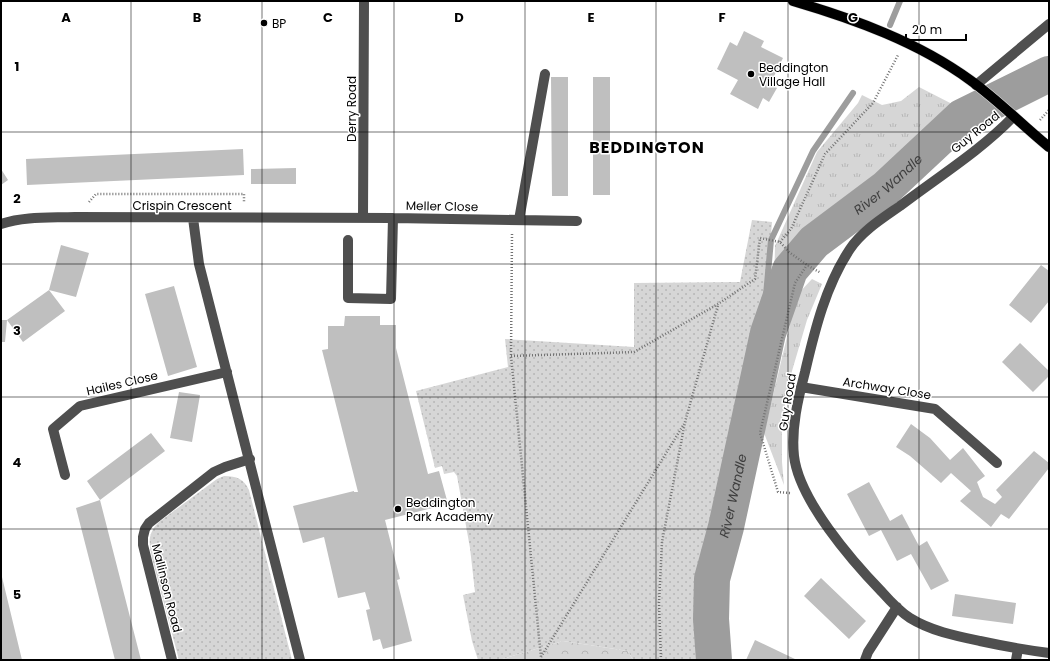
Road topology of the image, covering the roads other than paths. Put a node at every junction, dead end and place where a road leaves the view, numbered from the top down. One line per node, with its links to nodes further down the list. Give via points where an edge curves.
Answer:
1 (364, 1): 9 (street, Derry Road)
2 (797, 2): 5 (main road, via 873,28 904,42)
3 (1049, 24): 5 (street)
4 (545, 74): 11 (street)
5 (976, 85): 6 (main road)
6 (1013, 117): 7 (main road); 16 (street, Guy Road, via 856,241 824,302)
7 (1049, 147)
8 (193, 218): 9 (street, Crispin Crescent); 13 (street, Crispin Crescent, via 37,218); 15 (street, via 199,264)
9 (363, 218): 10 (street, Meller Close)
10 (393, 218): 11 (street, Meller Close); 14 (street, via 391,299 348,298)
11 (516, 220): 12 (street, Meller Close)
12 (577, 221)
13 (1, 224)
14 (348, 240)
15 (227, 372): 17 (street); 19 (street, Hailes Close, via 80,406 52,429)
16 (801, 387): 18 (street, Archway Close, via 935,409); 20 (street, Guy Road, via 795,418 794,458 803,486 848,555)
17 (250, 459): 23 (street, Mallinson Road, via 214,472 149,523 145,529 145,556); 24 (street)
18 (997, 463)
19 (65, 475)
20 (897, 608): 21 (street, Guy Road, via 909,618 938,630); 25 (street)
21 (1018, 649): 22 (street, Guy Road); 26 (street)
22 (1049, 653)
23 (172, 660)
24 (300, 660)
25 (865, 660)
26 (1016, 660)

